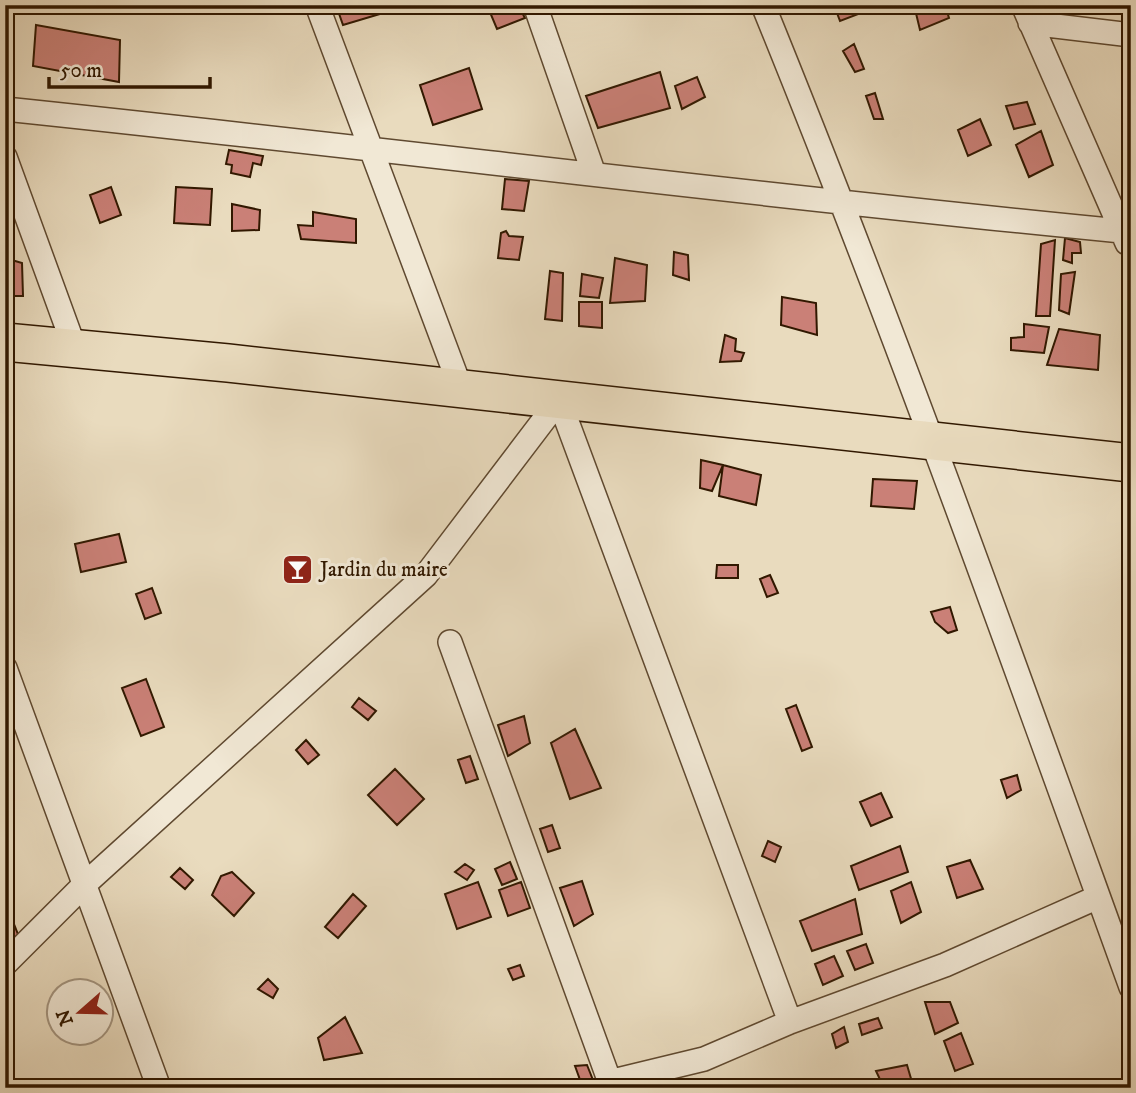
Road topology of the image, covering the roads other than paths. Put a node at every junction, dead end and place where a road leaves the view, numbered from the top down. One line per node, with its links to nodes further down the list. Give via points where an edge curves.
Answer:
1 (317, 5): 7 (street)
2 (535, 5): 9 (street)
3 (763, 5): 10 (street)
4 (1027, 14): 5 (street); 11 (street)
5 (1131, 35)
6 (5, 109): 7 (street)
7 (370, 147): 9 (street); 14 (street)
8 (5, 157): 13 (street)
9 (594, 174): 10 (street)
10 (845, 205): 11 (street); 16 (street)
11 (1127, 237)
12 (5, 342): 13 (main road)
13 (75, 349): 14 (main road)
14 (461, 389): 15 (main road)
15 (559, 400): 16 (main road); 20 (street, via 426,575); 24 (street)
16 (934, 441): 17 (main road); 21 (street)
17 (1131, 463)
18 (450, 642): 25 (street)
19 (5, 668): 20 (street)
20 (85, 884): 22 (street); 26 (street)
21 (1098, 897): 23 (street); 24 (street, via 945,965)
22 (5, 964)
23 (1131, 987)
24 (790, 1022): 25 (street, via 704,1059)
25 (611, 1085)
26 (159, 1088)

